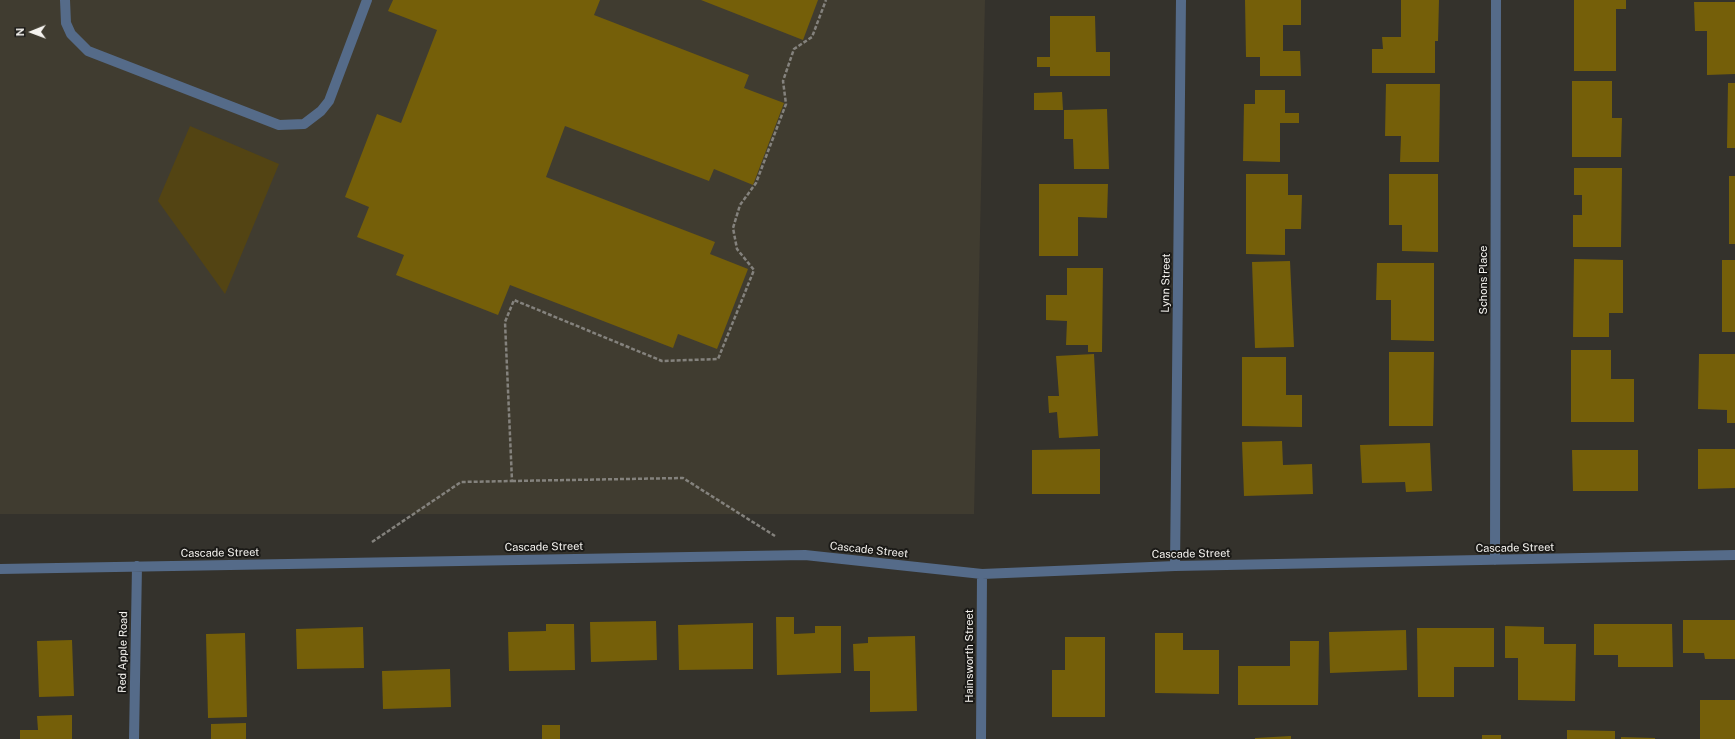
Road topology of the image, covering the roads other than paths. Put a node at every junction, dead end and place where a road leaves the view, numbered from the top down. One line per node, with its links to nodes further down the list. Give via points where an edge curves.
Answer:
1 (65, 0): 2 (street, via 66,22 71,34 88,51 279,125 304,124 321,111 329,100)
2 (367, 0)
3 (1181, 0): 8 (street, Lynn Street)
4 (1496, 0): 6 (street, Schons Place)
5 (1735, 555): 6 (street, Cascade Street)
6 (1495, 560): 8 (street, Cascade Street)
7 (137, 566): 9 (street, Cascade Street); 10 (street, Cascade Street, via 805,555); 11 (street, Red Apple Road)
8 (1175, 566): 10 (street, Cascade Street)
9 (0, 569)
10 (982, 574): 12 (street, Hainsworth Street)
11 (134, 739)
12 (981, 739)

